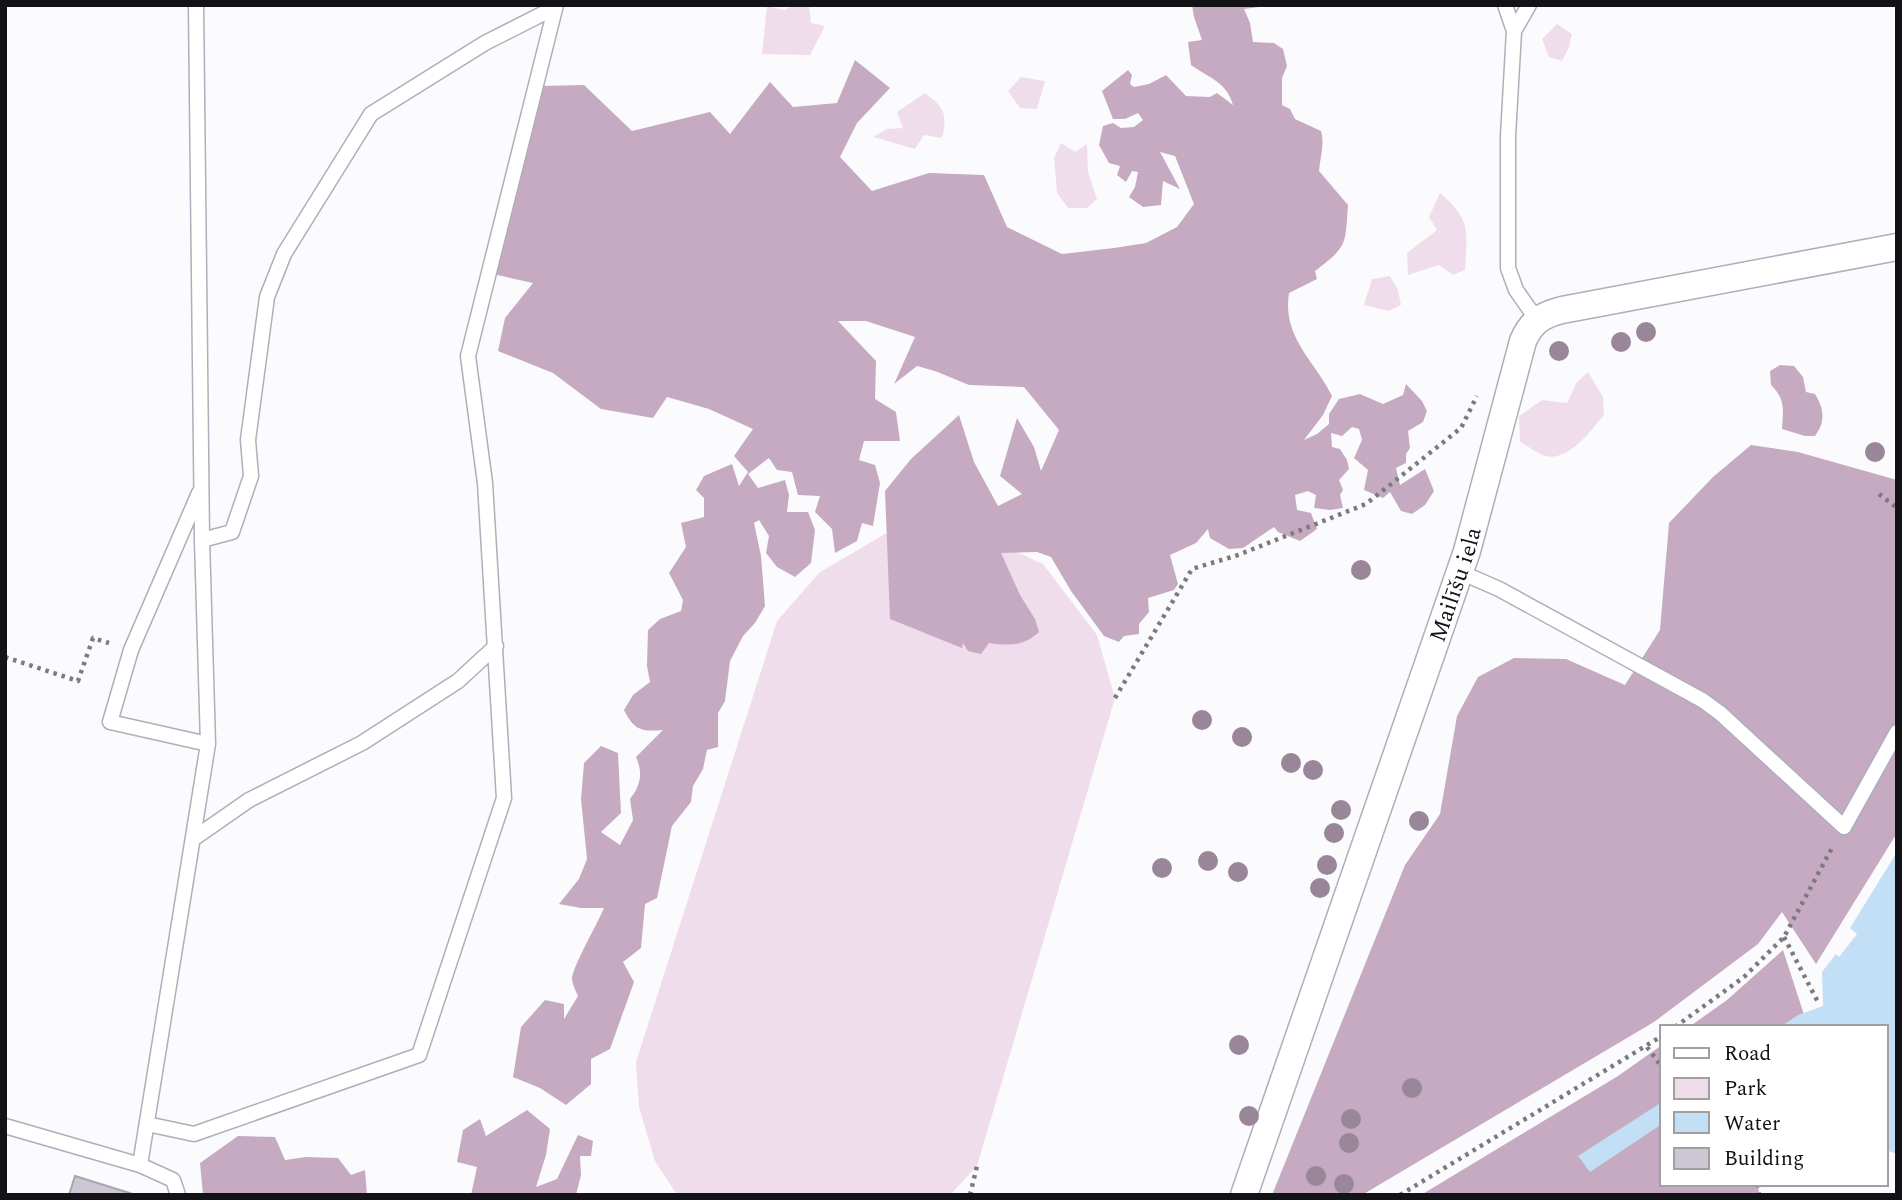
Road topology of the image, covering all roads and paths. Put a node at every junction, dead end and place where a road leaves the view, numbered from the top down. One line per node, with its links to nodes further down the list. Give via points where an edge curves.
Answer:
1 (196, 5): 9 (lane)
2 (1505, 5): 5 (lane)
3 (1529, 5): 5 (lane)
4 (555, 6): 12 (lane, via 485,43 371,114 284,254 267,297 248,440 251,477 232,532); 14 (lane, via 468,356 485,483)
5 (1514, 31): 7 (lane, via 1506,253 1516,290)
6 (1897, 247): 7 (street)
7 (1539, 318): 13 (street, Mailīšu iela, via 1523,341)
8 (1479, 392): 17 (path, via 1461,428 1366,503 1192,569)
9 (201, 489): 12 (lane); 15 (lane)
10 (1879, 494): 11 (path)
11 (1897, 508)
12 (202, 540): 19 (lane)
13 (1460, 572): 20 (lane, via 1702,700); 34 (street, Mailīšu iela)
14 (496, 646): 21 (lane, via 458,681 362,743 249,800); 28 (lane, via 504,798 419,1055 194,1134)
15 (131, 650): 16 (path, via 93,638 78,681); 19 (lane, via 110,722)
16 (5, 657)
17 (1115, 698)
18 (1897, 732): 20 (lane)
19 (208, 744): 21 (lane)
20 (1844, 827): 22 (path)
21 (192, 839): 28 (lane)
22 (1784, 937): 23 (path); 24 (path, via 1744,977)
23 (1819, 1004)
24 (1678, 1025)
25 (1660, 1037): 26 (path)
26 (1647, 1047): 27 (path); 35 (path)
27 (1660, 1064)
28 (147, 1124): 30 (lane)
29 (5, 1126): 30 (lane)
30 (140, 1166): 32 (lane, via 173,1180)
31 (977, 1166): 33 (path)
32 (178, 1195)
33 (970, 1195)
34 (1244, 1195)
35 (1400, 1195)

